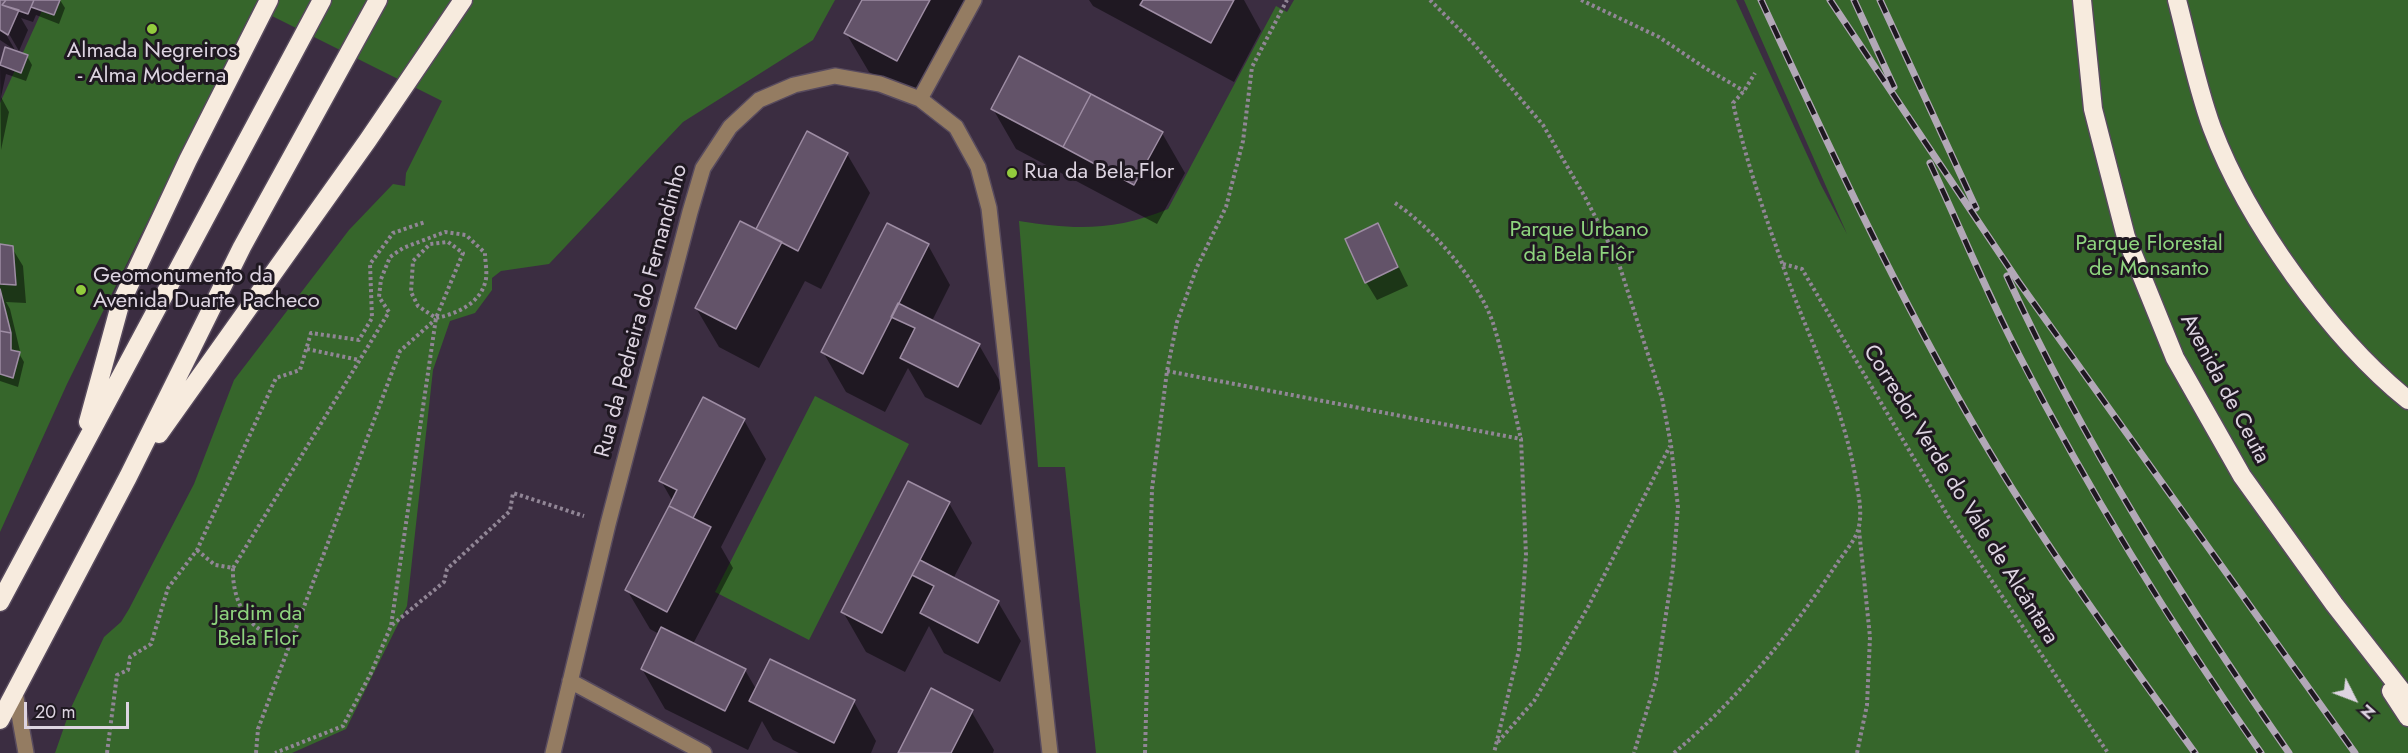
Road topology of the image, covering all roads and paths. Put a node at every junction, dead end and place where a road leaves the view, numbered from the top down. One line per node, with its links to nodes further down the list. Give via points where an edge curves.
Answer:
1 (269, 0): 24 (highway, via 120,305)
2 (322, 0): 24 (highway)
3 (378, 0): 25 (highway, via 242,247)
4 (463, 0): 25 (highway)
5 (974, 0): 13 (street)
6 (1287, 0): 20 (path, via 1252,67 1243,141 1226,207 1197,267 1177,322)
7 (1430, 0): 23 (path, via 1473,43 1543,125 1585,198 1618,261 1662,398)
8 (1581, 0): 12 (path, via 1659,37)
9 (2082, 0): 31 (highway, Avenida de Ceuta, via 2093,109 2105,156 2127,237 2175,358 2242,476)
10 (2177, 0): 21 (highway, via 2212,128 2247,201 2331,323 2364,361)
11 (1755, 74): 12 (path)
12 (1744, 91): 16 (path, via 1733,103 1752,177)
13 (920, 99): 26 (street, Rua da Pedreira do Fernandinho, via 880,84 835,76 794,85 759,100 730,127 703,168); 46 (street, via 956,127 978,167 989,208)
14 (1395, 203): 22 (path, via 1410,213 1458,263 1492,321)
15 (426, 222): 18 (path, via 393,233 370,264 372,318 359,340 311,333)
16 (1782, 264): 27 (path, via 1829,383 1853,460 1861,513); 52 (path, Corredor Verde do Vale de Alcântara, via 1802,268 1948,516)
17 (436, 318): 17 (path, via 418,306 411,292 413,261 430,243 448,242 463,253); 19 (path, via 452,315 473,302 486,282 485,253 466,235 445,232 390,257 379,297 389,312); 32 (path); 33 (path, via 400,351)
18 (307, 348): 19 (path); 28 (path, via 300,370 276,378)
19 (359, 360): 29 (path)
20 (1167, 371): 22 (path); 47 (path, via 1152,489)
21 (2408, 400)
22 (1521, 439): 39 (path, via 1525,579 1519,650)
23 (1671, 445): 39 (path, via 1588,608 1534,701); 49 (path, via 1678,507 1673,568 1656,680)
24 (79, 456): 30 (highway)
25 (128, 477): 35 (highway)
26 (608, 524): 32 (path, via 513,493 510,511 447,570 444,582); 34 (street, Rua da Pedreira do Fernandinho)
27 (1859, 530): 50 (path, via 1764,663); 51 (path, via 1870,637 1867,705)
28 (197, 550): 29 (path, via 215,566); 41 (path, via 168,588 151,644 130,657 128,670 117,675)
29 (233, 568): 33 (path, via 232,585 241,608 265,633)
30 (0, 602)
31 (2334, 604): 36 (highway); 37 (highway)
32 (391, 626): 43 (path, via 343,726)
33 (292, 637): 42 (path, via 258,729)
34 (570, 681): 44 (street, Rua da Pedreira do Fernandinho); 45 (street)
35 (15, 692): 38 (highway); 40 (street)
36 (2408, 699)
37 (2408, 717)
38 (0, 720)
39 (1498, 743): 48 (path)
40 (26, 753)
41 (107, 753)
42 (256, 753)
43 (274, 753)
44 (553, 753)
45 (704, 753)
46 (1050, 753)
47 (1145, 753)
48 (1494, 753)
49 (1634, 753)
50 (1674, 753)
51 (1857, 753)
52 (2108, 753)

